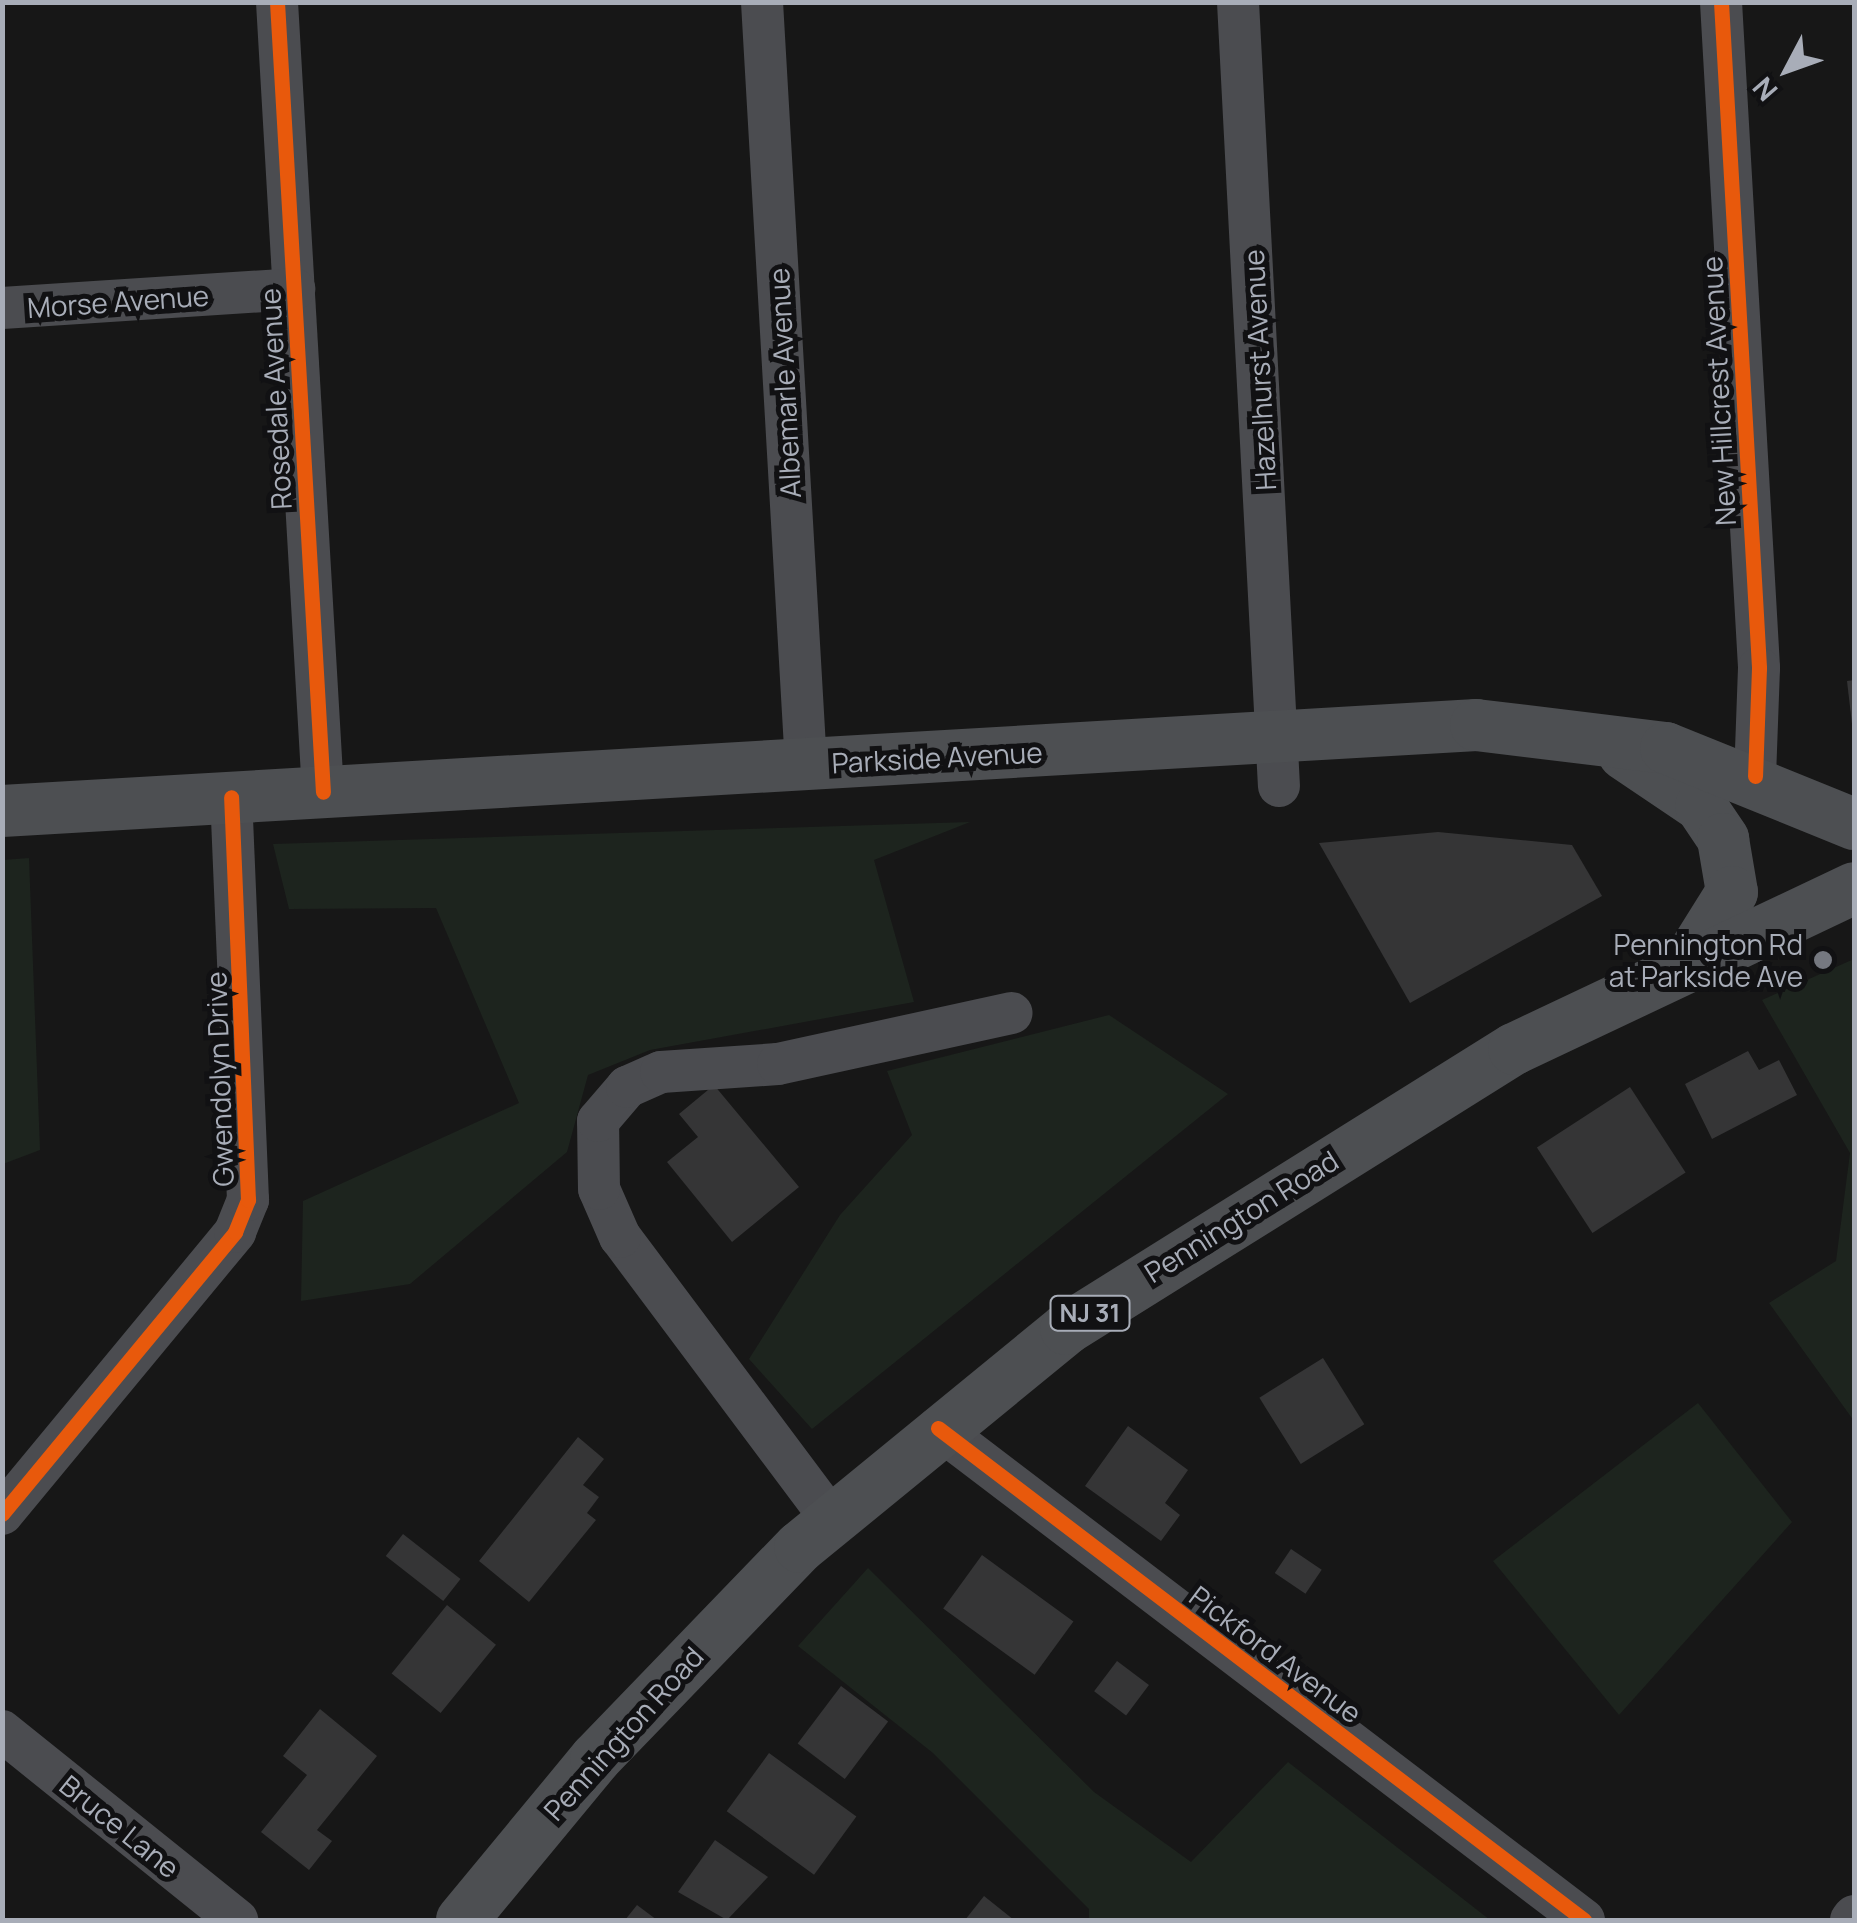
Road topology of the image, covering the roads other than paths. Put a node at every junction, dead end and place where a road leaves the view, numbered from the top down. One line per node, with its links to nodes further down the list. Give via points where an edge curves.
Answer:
1 (277, 2): 5 (street, Rosedale Avenue)
2 (762, 2): 9 (street, Albemarle Avenue)
3 (1238, 2): 8 (street, Hazelhurst Avenue)
4 (1721, 2): 10 (street, New Hillcrest Avenue, via 1759,668)
5 (294, 289): 6 (street, Morse Avenue); 11 (street, Rosedale Avenue)
6 (2, 308)
7 (1589, 733): 8 (main road, Parkside Avenue, via 1476,725); 10 (main road, Parkside Avenue); 16 (main road, via 1673,783 1723,839 1732,892)
8 (1280, 762): 9 (main road, Parkside Avenue)
9 (806, 764): 11 (main road, Parkside Avenue)
10 (1755, 776): 14 (main road, Parkside Avenue)
11 (323, 792): 12 (main road, Parkside Avenue)
12 (231, 798): 13 (main road, Parkside Avenue); 19 (street, Gwendolyn Drive, via 248,1200 234,1232)
13 (2, 811)
14 (1854, 824)
15 (1854, 888): 16 (main road, Pennington Road / NJ 31)
16 (1683, 969): 18 (main road, Pennington Road / NJ 31, via 1514,1048 1188,1246)
17 (1011, 1013): 20 (street, via 778,1064 662,1072 627,1087 598,1120 599,1189 620,1237)
18 (938, 1428): 20 (main road, Pennington Road / NJ 31); 24 (street, Pickford Avenue)
19 (2, 1514)
20 (832, 1520): 23 (main road, Pennington Road / NJ 31, via 608,1745)
21 (2, 1731): 22 (street, Bruce Lane)
22 (238, 1920)
23 (462, 1920)
24 (1584, 1920)

